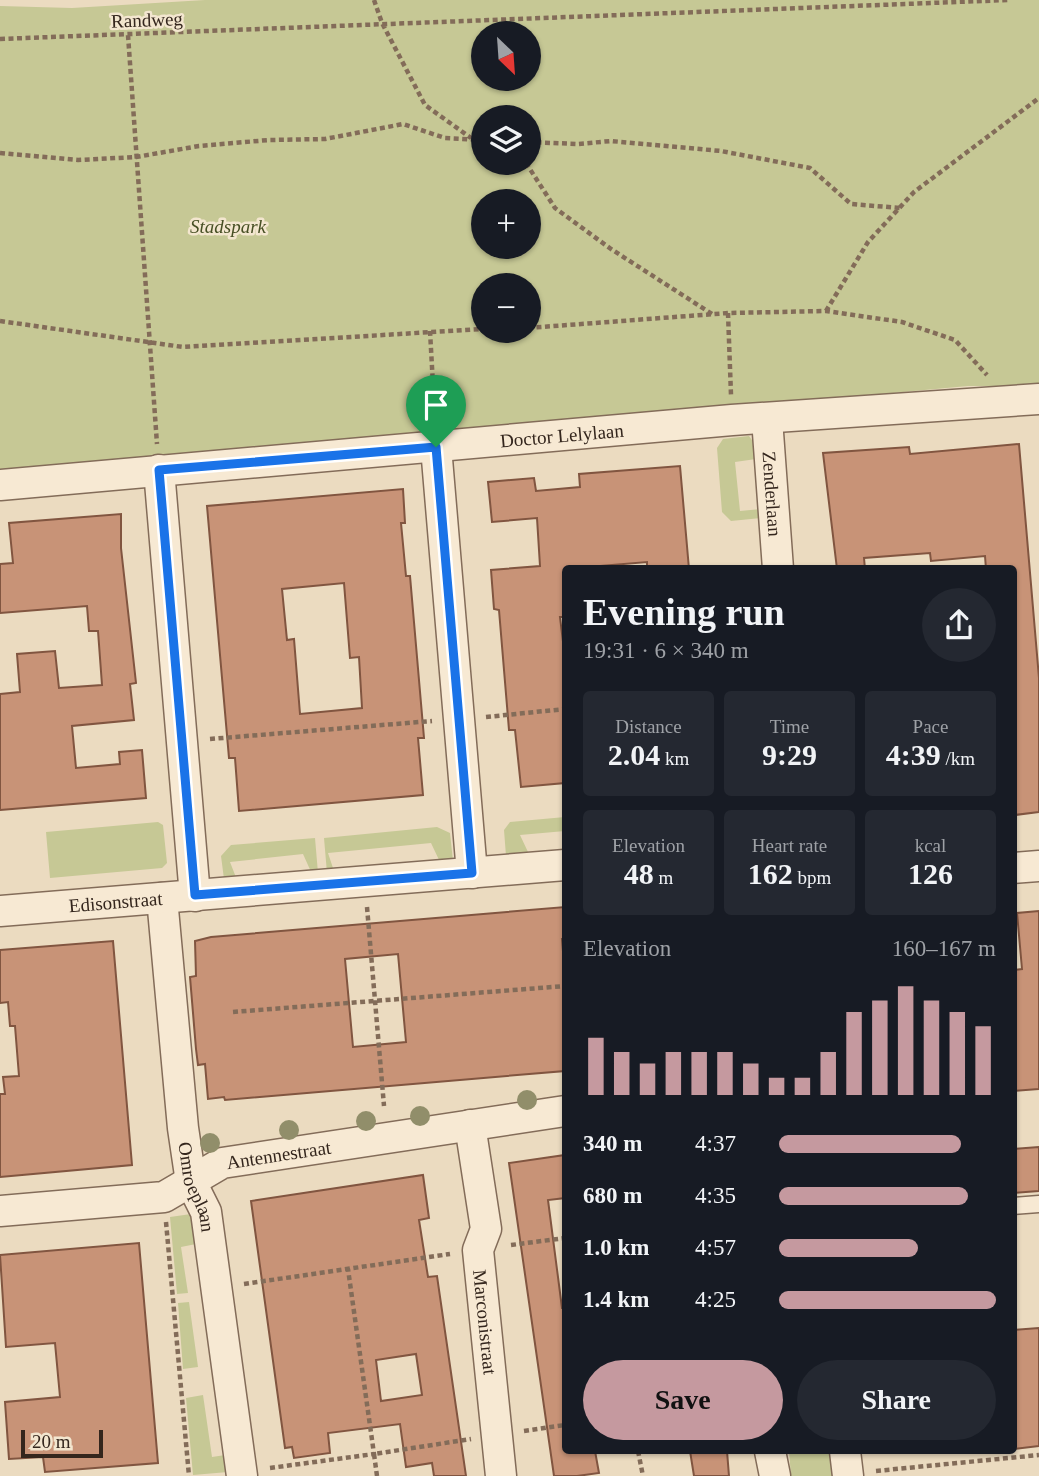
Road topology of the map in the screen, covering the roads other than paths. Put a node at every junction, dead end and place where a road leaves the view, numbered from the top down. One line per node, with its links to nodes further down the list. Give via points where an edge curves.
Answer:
1 (1039, 399): 2 (street, Doctor Lelylaan)
2 (766, 419): 3 (street, Doctor Lelylaan); 6 (street, Zenderlaan)
3 (436, 447): 4 (street, Doctor Lelylaan); 10 (street)
4 (159, 470): 5 (street, Doctor Lelylaan); 11 (street)
5 (0, 485)
6 (778, 565)
7 (562, 865): 10 (street, Edisonstraat)
8 (1039, 866): 9 (street)
9 (1017, 868)
10 (472, 873): 11 (street, Edisonstraat)
11 (195, 895): 12 (street, Edisonstraat)
12 (162, 898): 13 (street, Edisonstraat); 16 (street, Omroeplaan)
13 (0, 911)
14 (562, 1111): 15 (street, Antennestraat)
15 (470, 1125): 16 (street, Antennestraat, via 222,1163); 22 (street, Marconistraat, via 486,1229 478,1250)
16 (191, 1182): 19 (street, Antennestraat, via 164,1197); 21 (street, Omroeplaan, via 206,1212)
17 (1039, 1204): 18 (lane)
18 (1017, 1206)
19 (0, 1211)
20 (771, 1454): 23 (street)
21 (242, 1474)
22 (501, 1476)
23 (775, 1476)

